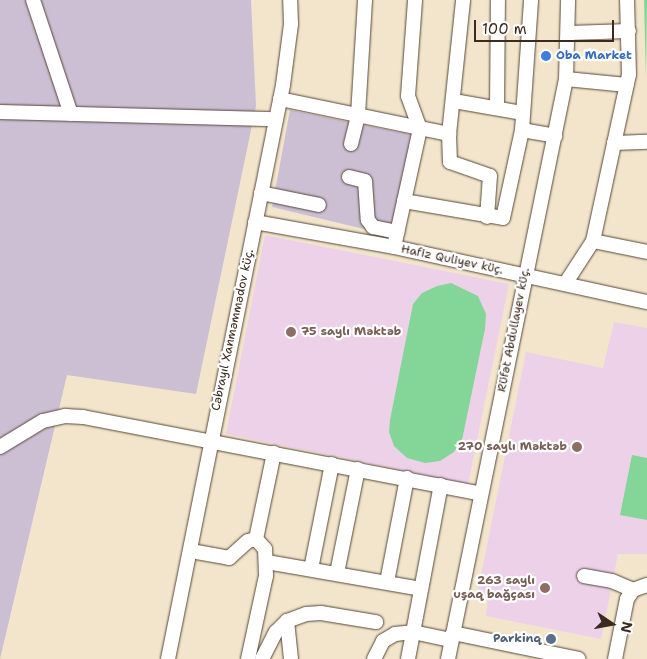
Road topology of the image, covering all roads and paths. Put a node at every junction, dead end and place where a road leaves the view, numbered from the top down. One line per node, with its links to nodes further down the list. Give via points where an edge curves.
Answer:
1 (33, 0): 19 (street)
2 (290, 0): 14 (street, Cəbrayıl Xanməmmədov küç., via 289,46)
3 (365, 0): 20 (street)
4 (415, 0): 22 (street, via 408,96)
5 (463, 0): 15 (street)
6 (498, 0): 16 (street)
7 (531, 0): 18 (street)
8 (568, 0): 11 (street, Rüfət Abdullayev küç.)
9 (627, 0): 10 (street)
10 (629, 31): 11 (street); 13 (street)
11 (570, 33): 12 (street, Rüfət Abdullayev küç.)
12 (566, 79): 13 (street); 25 (street, Rüfət Abdullayev küç.)
13 (627, 85): 27 (street)
14 (280, 100): 20 (street); 21 (street, Cəbrayıl Xanməmmədov küç.)
15 (454, 101): 16 (street); 24 (street)
16 (497, 107): 18 (street)
17 (0, 112): 19 (street)
18 (523, 113): 23 (street)
19 (71, 114): 21 (street)
20 (358, 115): 22 (street); 28 (street)
21 (276, 119): 30 (street, Cəbrayıl Xanməmmədov küç.)
22 (420, 129): 24 (street); 31 (street)
23 (522, 130): 25 (street); 33 (street, via 503,218)
24 (449, 134): 33 (street, via 450,162 490,176)
25 (555, 136): 39 (street, Rüfət Abdullayev küç.)
26 (647, 142): 27 (street)
27 (614, 143): 36 (street)
28 (351, 144)
29 (349, 177): 35 (street, via 365,181 368,220 373,226)
30 (261, 193): 32 (street); 34 (street, Cəbrayıl Xanməmmədov küç.)
31 (404, 201): 33 (street); 35 (street)
32 (319, 205)
33 (486, 217)
34 (255, 222): 37 (street, Hafiz Quliyev küç.); 42 (street, Cəbrayıl Xanməmmədov küç.)
35 (397, 232): 37 (street)
36 (594, 241): 38 (street); 40 (street)
37 (394, 247): 39 (street, Hafiz Quliyev küç.)
38 (647, 252)
39 (525, 276): 40 (street, Hafiz Quliyev küç.); 49 (street, Rüfət Abdullayev küç.)
40 (565, 284): 41 (street, Hafiz Quliyev küç.)
41 (647, 302)
42 (210, 440): 43 (street, via 65,416 43,421); 44 (street); 51 (street, Cəbrayıl Xanməmmədov küç.)
43 (0, 447)
44 (274, 453): 45 (street); 50 (street)
45 (332, 464): 46 (street); 53 (street)
46 (358, 469): 47 (street); 54 (street)
47 (407, 478): 48 (street); 56 (street)
48 (441, 485): 49 (street); 58 (street)
49 (481, 494): 63 (street, Rüfət Abdullayev küç.)
50 (256, 539): 51 (street, via 248,541 229,558); 52 (street, via 266,549)
51 (190, 551): 64 (street, Cəbrayıl Xanməmmədov küç.)
52 (267, 562): 53 (street); 65 (street)
53 (311, 569): 54 (street)
54 (337, 573): 56 (street)
55 (584, 576): 59 (street, via 612,581)
56 (387, 582): 58 (street)
57 (647, 585): 59 (street)
58 (421, 589): 62 (street)
59 (633, 590): 72 (street)
60 (287, 621): 61 (street, via 321,613); 66 (street, via 276,632); 67 (street)
61 (376, 622)
62 (413, 632): 63 (street); 68 (street, via 395,634 383,641); 69 (street)
63 (452, 636): 70 (street, Rüfət Abdullayev küç.); 71 (street)
64 (168, 659)
65 (248, 659)
66 (262, 659)
67 (291, 659)
68 (374, 659)
69 (408, 659)
70 (448, 659)
71 (578, 659)
72 (614, 659)

